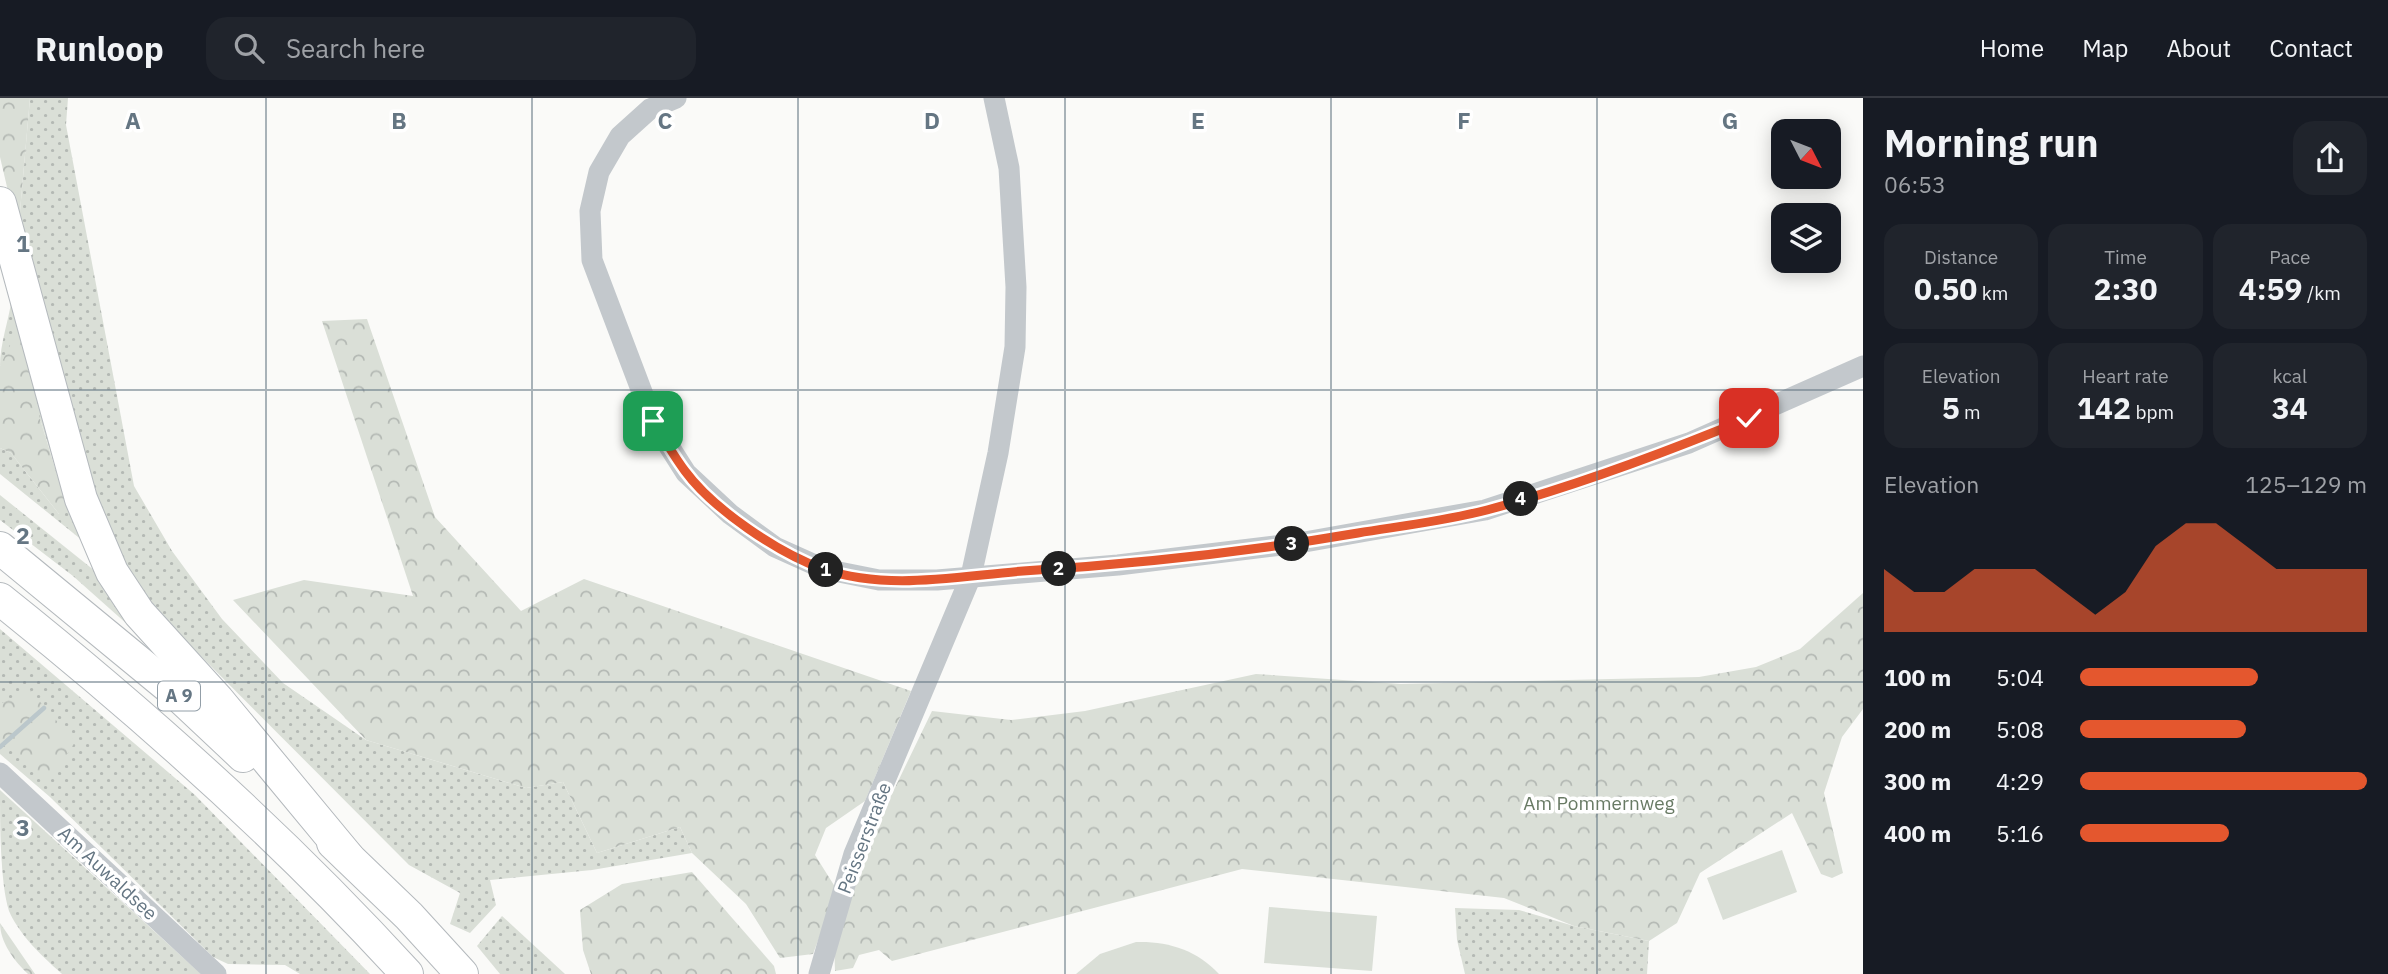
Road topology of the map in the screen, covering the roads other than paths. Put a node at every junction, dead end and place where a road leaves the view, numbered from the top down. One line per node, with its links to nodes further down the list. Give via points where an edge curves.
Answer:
1 (676, 98): 6 (street, via 650,109 620,136 599,172 590,211 592,260 659,431 686,473 775,547 824,569 879,580)
2 (994, 98): 6 (street, Peisserstraße, via 1009,168 1015,347)
3 (0, 203): 11 (highway, via 81,499 112,572 139,613)
4 (1863, 366): 6 (street, via 1689,443 1485,510 1216,555)
5 (0, 548): 11 (highway, A 9, via 175,692)
6 (971, 576): 15 (street, Peisserstraße, via 854,854)
7 (0, 599): 9 (highway, A 9)
8 (0, 606): 9 (highway)
9 (37, 629): 13 (highway, A 9, via 179,749)
10 (0, 773): 12 (street, Am Auwaldsee)
11 (348, 857): 14 (highway, A 9)
12 (216, 974)
13 (407, 974)
14 (462, 974)
15 (819, 974)

